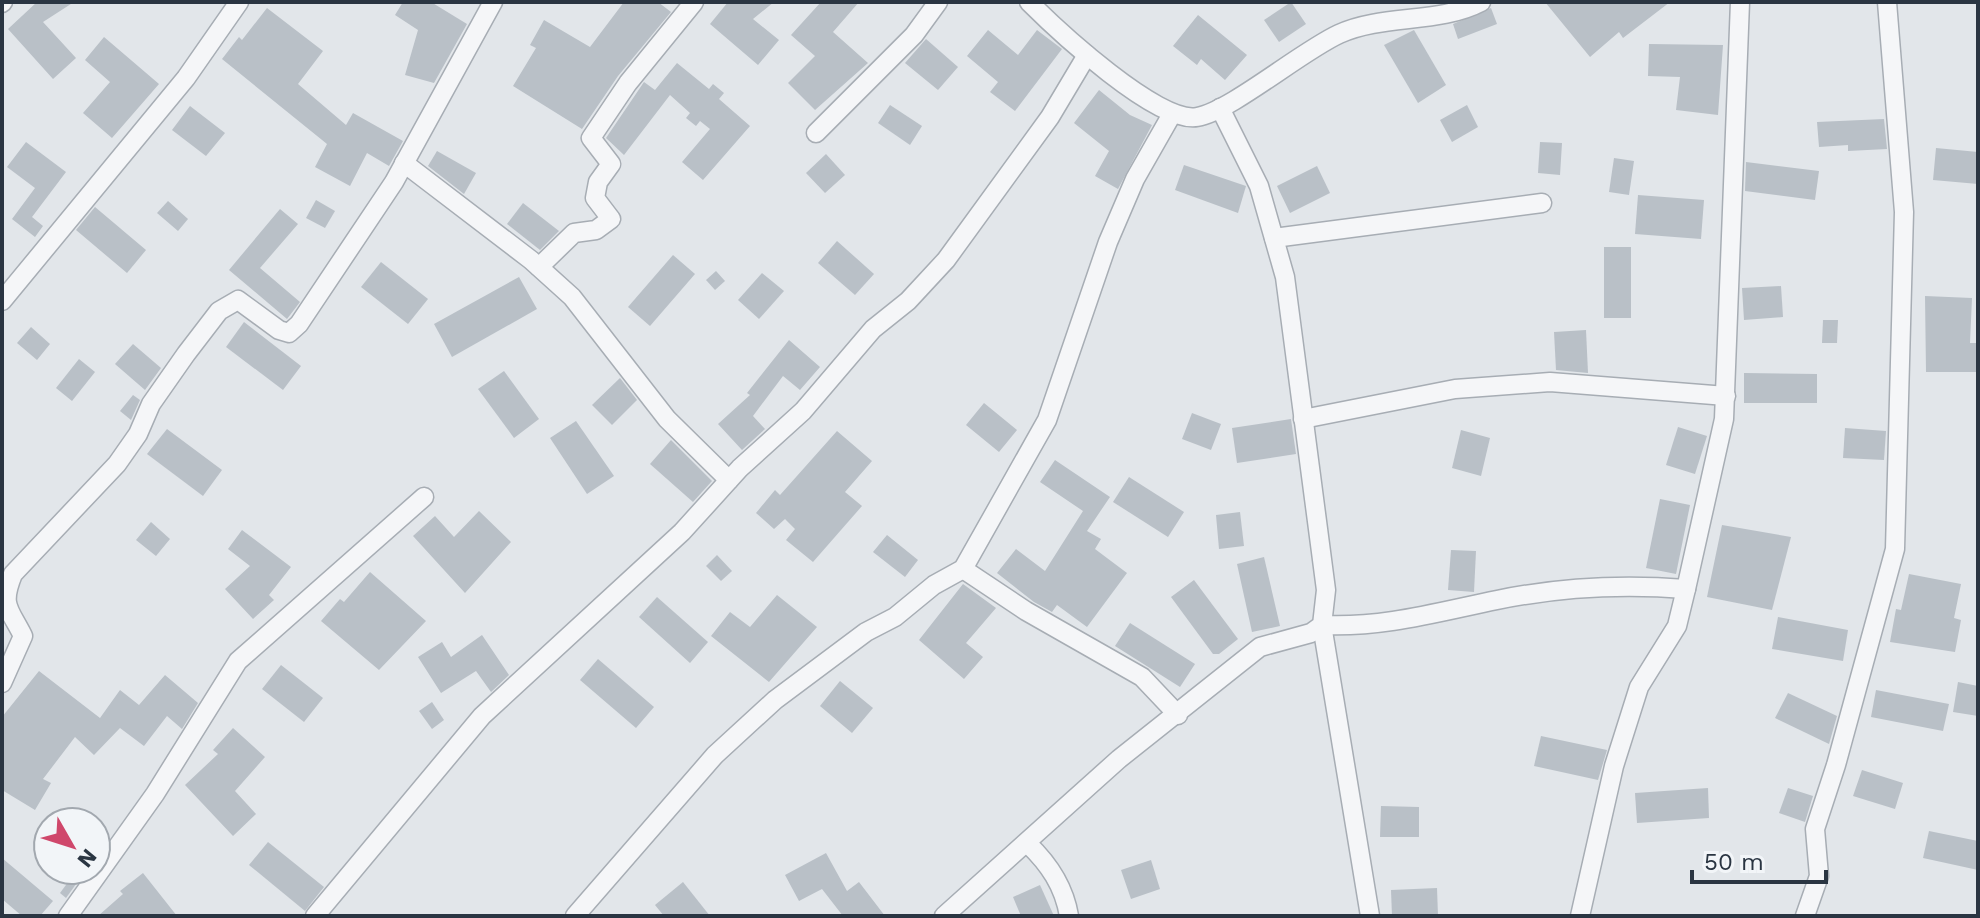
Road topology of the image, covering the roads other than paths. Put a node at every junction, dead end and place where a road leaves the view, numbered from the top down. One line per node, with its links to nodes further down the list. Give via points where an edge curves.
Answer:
1 (239, 2): 18 (street, via 186,78)
2 (493, 2): 14 (street)
3 (694, 2): 17 (street, via 591,138 611,164 598,182 595,198 611,219 596,230 574,233)
4 (938, 2): 13 (street, via 914,35)
5 (1029, 2): 10 (street)
6 (1481, 2): 9 (street, via 1467,9)
7 (1740, 2): 19 (street)
8 (1887, 2): 36 (street, via 1904,212 1895,549 1815,829 1819,876)
9 (1408, 9): 11 (street, via 1342,33)
10 (1087, 55): 12 (street); 21 (street, via 1050,117 946,260 873,329 803,411)
11 (1220, 108): 12 (street, via 1195,118); 16 (street, via 1259,186)
12 (1172, 114): 23 (street, via 1135,179 1108,242 1047,420)
13 (816, 133)
14 (404, 163): 17 (street); 26 (street, via 299,324 289,333 279,330 238,300 219,311 151,404 117,464 13,574 3,592 5,607 23,636)
15 (1542, 203): 16 (street)
16 (1274, 238): 20 (street, via 1285,277)
17 (539, 267): 21 (street, via 572,297 667,419)
18 (2, 301)
19 (1726, 396): 20 (street, via 1550,382 1455,389); 24 (street)
20 (1303, 419): 25 (street, via 1326,590)
21 (729, 480): 30 (street, via 682,532 482,716)
22 (424, 497): 29 (street, via 238,661 155,794)
23 (963, 569): 27 (street, via 1142,677); 31 (street, via 775,700 715,755)
24 (1686, 589): 25 (street, via 1620,584 1501,599 1358,627); 35 (street, via 1677,626 1639,687 1614,766)
25 (1322, 625): 27 (street, via 1260,647); 34 (street)
26 (2, 683)
27 (1178, 715): 28 (street, via 1119,759)
28 (1028, 844): 32 (street); 33 (street, via 1054,873)
29 (68, 916)
30 (315, 916)
31 (575, 916)
32 (944, 916)
33 (1069, 916)
34 (1370, 916)
35 (1580, 916)
36 (1805, 916)

